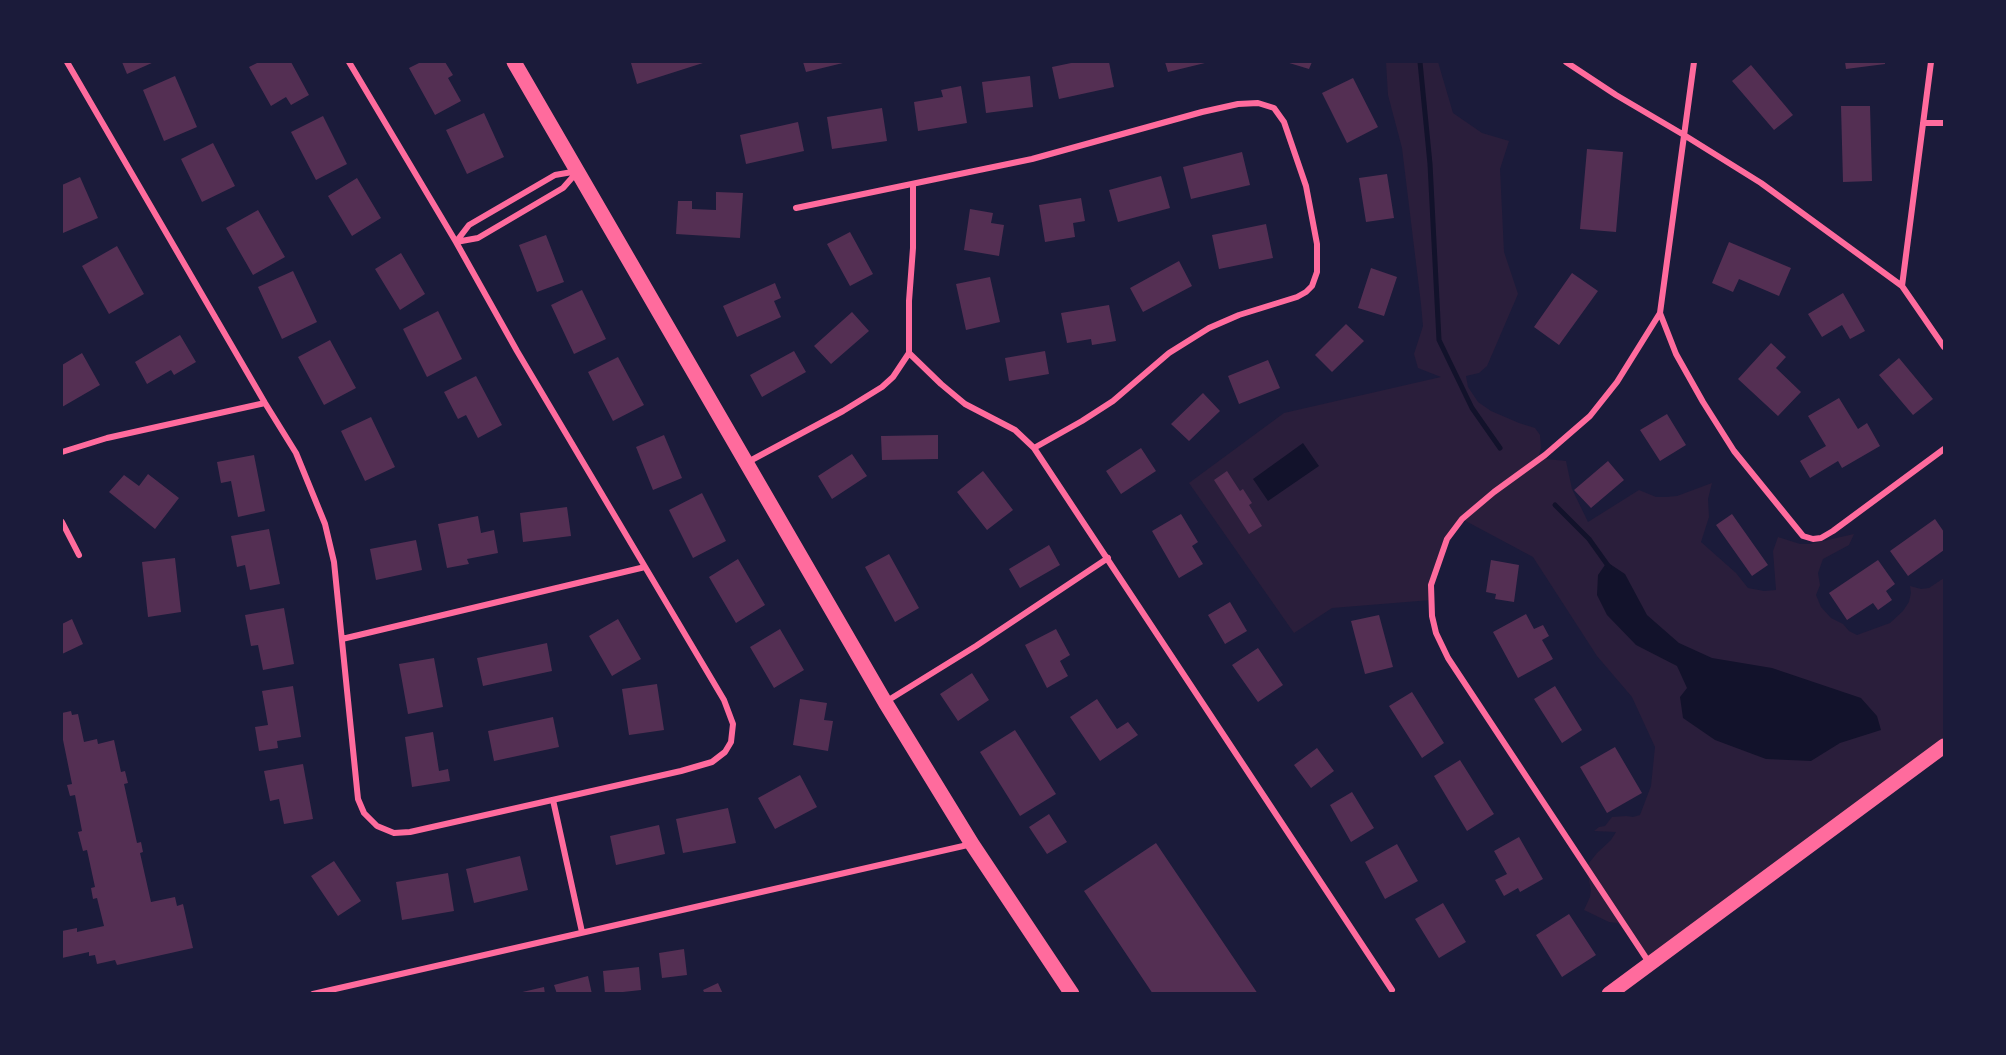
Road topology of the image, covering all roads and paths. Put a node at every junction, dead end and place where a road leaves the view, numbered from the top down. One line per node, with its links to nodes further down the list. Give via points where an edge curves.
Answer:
1 (67, 62): 18 (street)
2 (349, 62): 13 (street)
3 (514, 62): 10 (main road)
4 (1566, 62): 9 (street)
5 (1694, 62): 9 (street)
6 (1931, 62): 7 (street)
7 (1923, 123): 8 (street); 14 (street)
8 (1944, 123)
9 (1684, 135): 14 (street, via 1761,183); 15 (street)
10 (578, 171): 13 (street, via 563,188 544,200 478,238); 13 (street, via 555,175 469,225); 22 (main road)
11 (913, 185): 12 (street); 17 (street); 19 (street, via 1032,159 1238,104 1267,105 1284,122 1303,173 1314,222 1318,264 1312,286 1297,297 1209,328 1169,353 1113,401)
12 (796, 208)
13 (456, 243): 26 (street)
14 (1902, 286): 16 (street)
15 (1660, 313): 20 (street, via 1676,354 1734,451 1803,536 1821,538 1833,531); 33 (street, via 1617,382 1590,416 1462,519 1447,539 1431,585 1432,616 1448,658)
16 (1944, 347)
17 (909, 353): 19 (street, via 965,404 1015,430); 22 (street, via 882,387)
18 (265, 404): 21 (street, via 107,438); 27 (street, via 296,453 325,524 334,562)
19 (1034, 448): 25 (street)
20 (1944, 449)
21 (62, 452)
22 (746, 464): 28 (main road)
23 (62, 522): 24 (street)
24 (79, 555)
25 (1108, 558): 28 (street); 35 (street)
26 (645, 567): 27 (street); 30 (street, via 724,700 733,724 731,742 722,756 703,765)
27 (342, 639): 30 (street, via 358,799 376,826 394,833 410,832)
28 (885, 702): 31 (main road)
29 (1944, 746): 33 (main road)
30 (553, 800): 32 (street)
31 (972, 843): 32 (street); 37 (main road)
32 (582, 932): 34 (street)
33 (1651, 964): 38 (main road)
34 (345, 990): 36 (street)
35 (1392, 990)
36 (313, 993)
37 (1072, 993)
38 (1609, 993)

